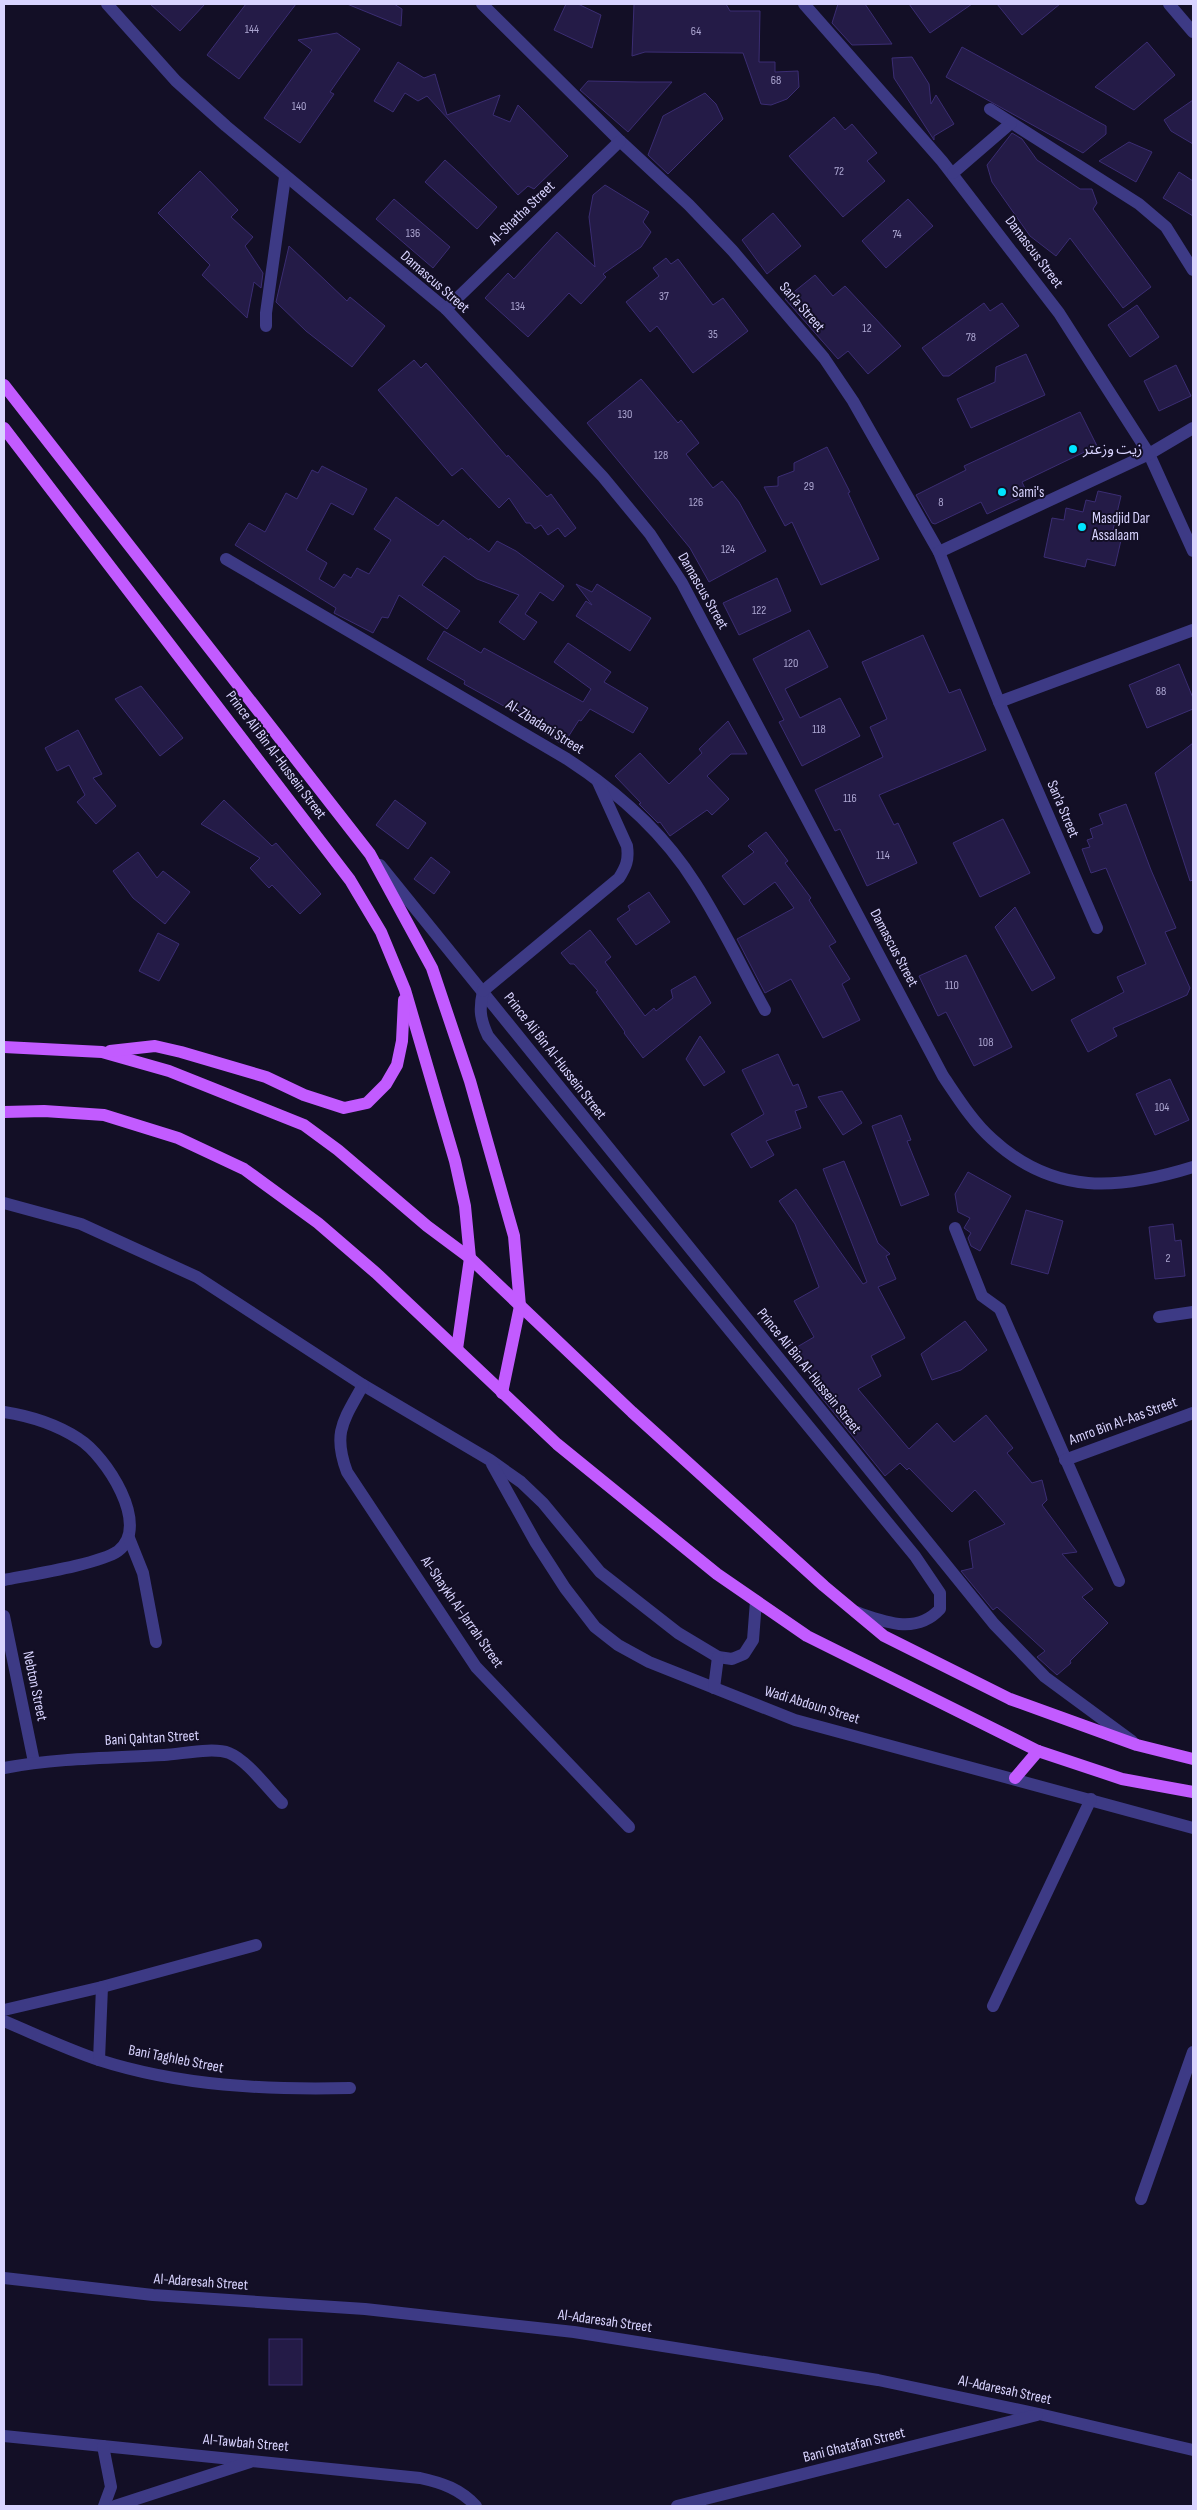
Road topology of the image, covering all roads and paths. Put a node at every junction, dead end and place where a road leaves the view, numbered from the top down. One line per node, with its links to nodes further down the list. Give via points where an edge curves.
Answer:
1 (107, 4): 10 (street, Damascus Street, via 176,81)
2 (482, 4): 8 (street, San'a Street)
3 (804, 4): 9 (street, Damascus Street)
4 (1169, 4): 5 (street)
5 (1193, 32)
6 (990, 109): 7 (street)
7 (1011, 123): 9 (street); 11 (street, via 1139,204 1166,227)
8 (620, 141): 12 (street, Al-Shatha Street); 19 (street, San'a Street, via 720,237 824,358 853,401)
9 (953, 173): 17 (street, Damascus Street, via 1060,312)
10 (285, 177): 12 (street, Damascus Street); 13 (street)
11 (1193, 270)
12 (446, 309): 32 (street, Damascus Street, via 603,477 650,534 682,583 939,1067 968,1112 992,1139 1025,1164 1067,1180 1094,1185 1118,1184 1152,1180)
13 (266, 326)
14 (4, 385): 24 (main road, Prince Ali Bin Al-Hussein Street)
15 (4, 428): 26 (main road, Prince Ali Bin Al-Hussein Street, via 350,880 380,932)
16 (1193, 428): 17 (street)
17 (1149, 454): 18 (street, Damascus Street); 19 (street)
18 (1193, 551)
19 (939, 552): 22 (street, San'a Street)
20 (226, 559): 23 (street, Al-Zbadani Street)
21 (1193, 630): 22 (street)
22 (999, 702): 25 (street, San'a Street)
23 (596, 778): 27 (street, via 627,846 626,868 619,878); 28 (street, Al-Zbadani Street, via 629,805 675,855 695,883)
24 (370, 854): 27 (street, Prince Ali Bin Al-Hussein Street); 36 (main road, Prince Ali Bin Al-Hussein Street, via 432,968 470,1081 517,1255)
25 (1097, 928)
26 (405, 990): 30 (main road, via 402,1042 397,1065 386,1084 367,1102 344,1108 228,1065 155,1046); 35 (main road, Prince Ali Bin Al-Hussein Street, via 455,1161 465,1206)
27 (483, 991): 50 (street, Prince Ali Bin Al-Hussein Street, via 480,1019 488,1036 915,1556 940,1593 940,1609 932,1617 911,1625 893,1625); 55 (street, Prince Ali Bin Al-Hussein Street, via 630,1177 1000,1630 1045,1676)
28 (765, 1010)
29 (4, 1047): 30 (main road, Prince Ali Bin Al-Hussein Street)
30 (102, 1052): 35 (main road, Prince Ali Bin Al-Hussein Street, via 169,1071 304,1125)
31 (4, 1112): 39 (main road, via 104,1115 178,1138 244,1169 318,1223)
32 (1193, 1167)
33 (4, 1203): 40 (street, via 81,1224 198,1277)
34 (955, 1228): 45 (street, via 982,1296 1000,1309)
35 (470, 1258): 36 (main road, Prince Ali Bin Al-Hussein Street); 39 (main road, Prince Ali Bin Al-Hussein Street)
36 (520, 1306): 41 (main road, Prince Ali Bin Al-Hussein Street); 50 (main road, Prince Ali Bin Al-Hussein Street, via 632,1412)
37 (1193, 1312): 38 (street)
38 (1159, 1316)
39 (457, 1349): 41 (main road)
40 (363, 1385): 44 (street); 64 (street, Al-Shaykh Al-Jarrah Street, via 343,1423 339,1439 347,1472 476,1667)
41 (502, 1392): 49 (main road, via 557,1444)
42 (4, 1412): 46 (street, via 32,1416 79,1439 101,1459 120,1490 132,1522)
43 (1193, 1413): 45 (street, Amro Bin Al-Aas Street)
44 (490, 1460): 53 (street, via 543,1503 600,1572 678,1633); 54 (street, Wadi Abdoun Street, via 541,1550 595,1627 618,1645 650,1662)
45 (1065, 1460): 48 (street)
46 (129, 1538): 47 (street, via 118,1551 98,1559); 52 (street, via 143,1573)
47 (4, 1580)
48 (1119, 1581)
49 (756, 1601): 53 (street, via 754,1640 744,1654 732,1659); 56 (main road, via 807,1636)
50 (856, 1612): 55 (main road, Prince Ali Bin Al-Hussein Street, via 884,1636 1010,1699)
51 (4, 1616): 58 (street, Nebton Street)
52 (156, 1642)
53 (718, 1657): 54 (street)
54 (714, 1688): 60 (street, Wadi Abdoun Street, via 795,1720)
55 (1137, 1745): 57 (main road, Prince Ali Bin Al-Hussein Street)
56 (1038, 1752): 60 (main road); 61 (main road, via 1122,1779)
57 (1193, 1759)
58 (34, 1762): 59 (street, Bani Qahtan Street); 63 (street, Bani Qahtan Street, via 229,1753 248,1767)
59 (4, 1768)
60 (1015, 1778): 62 (street, Wadi Abdoun Street)
61 (1193, 1792)
62 (1091, 1799): 65 (street, Wadi Abdoun Street); 68 (street)
63 (282, 1803)
64 (629, 1827)
65 (1193, 1828)
66 (256, 1945): 67 (street)
67 (102, 1986): 69 (street); 72 (street)
68 (993, 2006)
69 (4, 2010)
70 (4, 2021): 72 (street, Bani Taghleb Street)
71 (1193, 2052): 74 (street)
72 (99, 2060): 73 (street, Bani Taghleb Street, via 218,2085)
73 (350, 2088)
74 (1141, 2199)
75 (4, 2278): 76 (street, Al-Adaresah Street, via 153,2295 365,2309 574,2332 878,2380)
76 (1039, 2414): 79 (street, Al-Adaresah Street); 84 (street, Bani Ghatafan Street)
77 (4, 2436): 78 (street, Al-Tawbah Street)
78 (103, 2446): 80 (street, Al-Tawbah Street); 81 (street, via 111,2487)
79 (1193, 2450)
80 (256, 2460): 82 (street); 83 (street, Al-Tawbah Street, via 445,2483)
81 (104, 2506)
82 (115, 2506)
83 (476, 2506)
84 (676, 2506)

